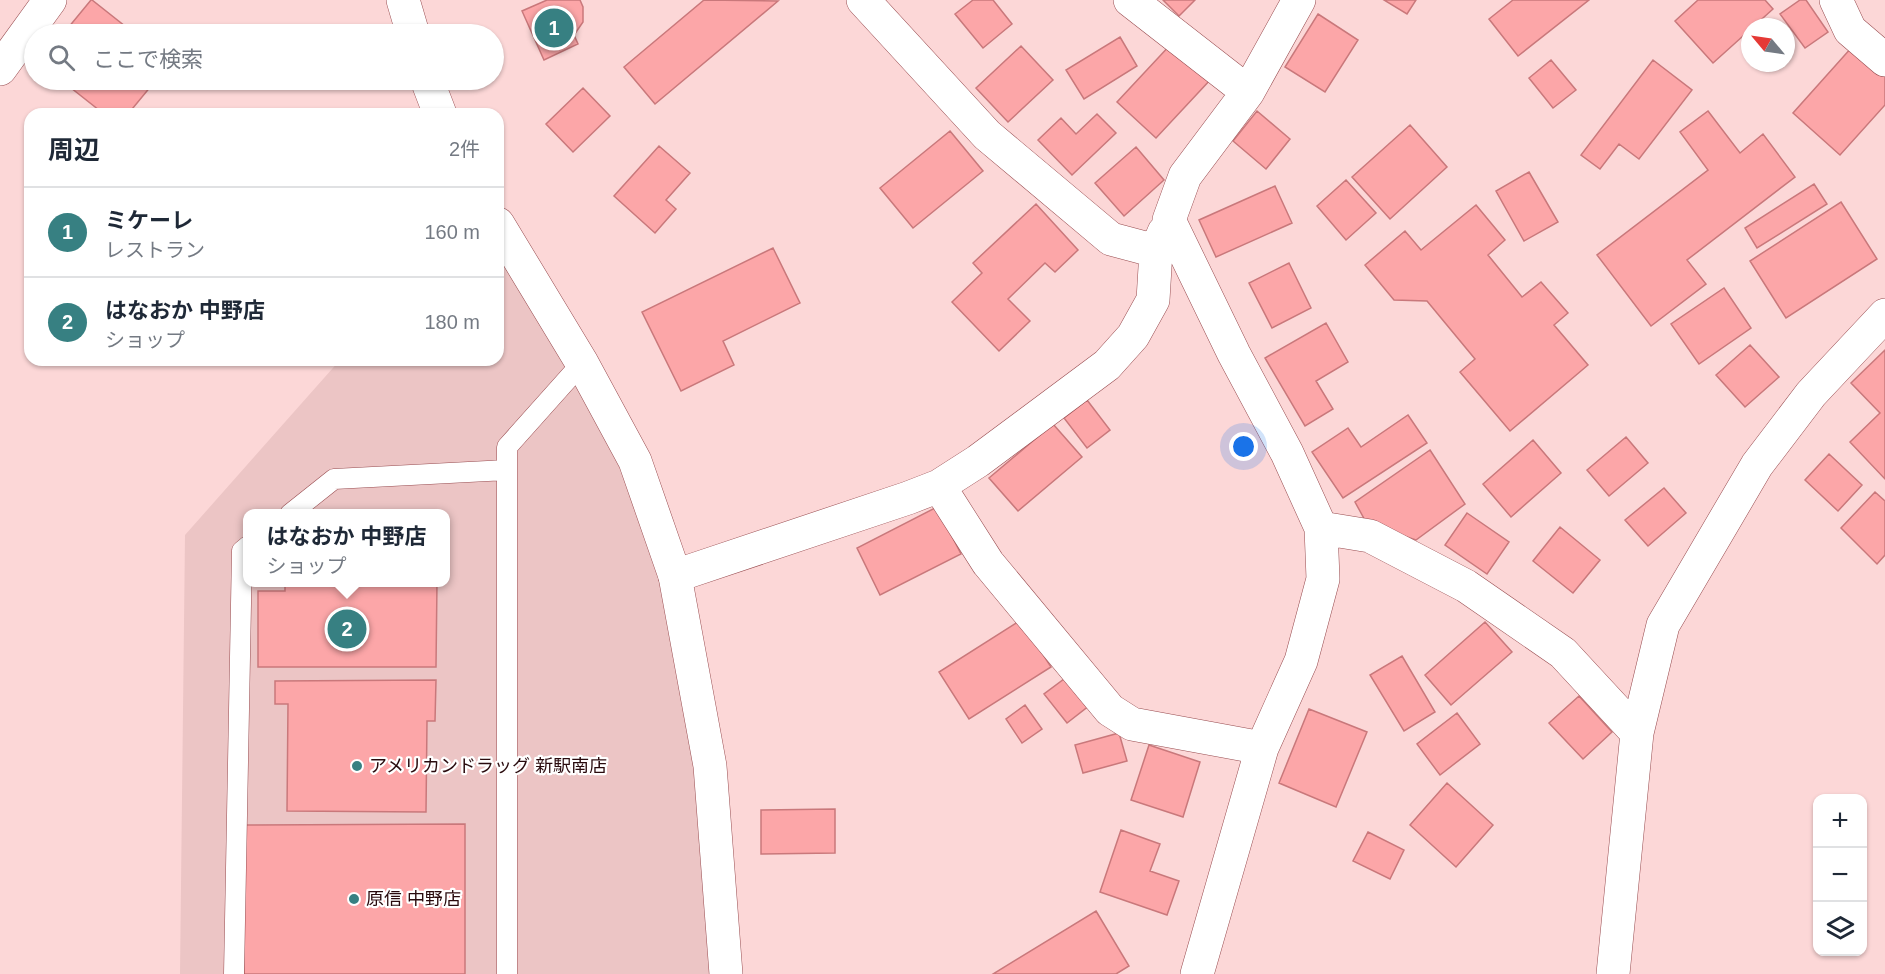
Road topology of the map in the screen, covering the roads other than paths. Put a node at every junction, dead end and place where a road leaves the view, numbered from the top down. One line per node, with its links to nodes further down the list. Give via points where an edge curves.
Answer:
1 (403, 0): 8 (street)
2 (863, 0): 17 (street, via 987,135 1110,239)
3 (1130, 0): 13 (street)
4 (1299, 0): 13 (street)
5 (1836, 0): 10 (street, via 1850,30)
6 (35, 5): 7 (street)
7 (25, 24)
8 (410, 24)
9 (24, 25): 11 (street)
10 (1885, 60)
11 (0, 69)
12 (431, 90): 14 (street)
13 (1248, 92): 15 (street, via 1185,176)
14 (438, 108)
15 (1169, 220): 17 (street); 23 (street)
16 (504, 234): 19 (street)
17 (1156, 251): 21 (street, via 1153,300 1133,336 1107,365)
18 (1885, 315): 26 (street, via 1811,393 1757,465 1664,626)
19 (582, 363): 20 (lane, via 507,447); 25 (street, via 635,461)
20 (507, 470): 22 (lane, via 334,479); 29 (lane)
21 (939, 486): 25 (street); 27 (street, via 988,563 1110,710 1132,724)
22 (295, 509)
23 (1321, 528): 26 (street, via 1371,536 1466,586 1563,653); 27 (street, via 1323,579 1301,661)
24 (243, 550): 28 (lane)
25 (675, 576): 30 (street, via 710,766)
26 (1637, 734): 32 (street)
27 (1262, 748): 31 (street)
28 (234, 974)
29 (507, 974)
30 (726, 974)
31 (1197, 974)
32 (1613, 974)

